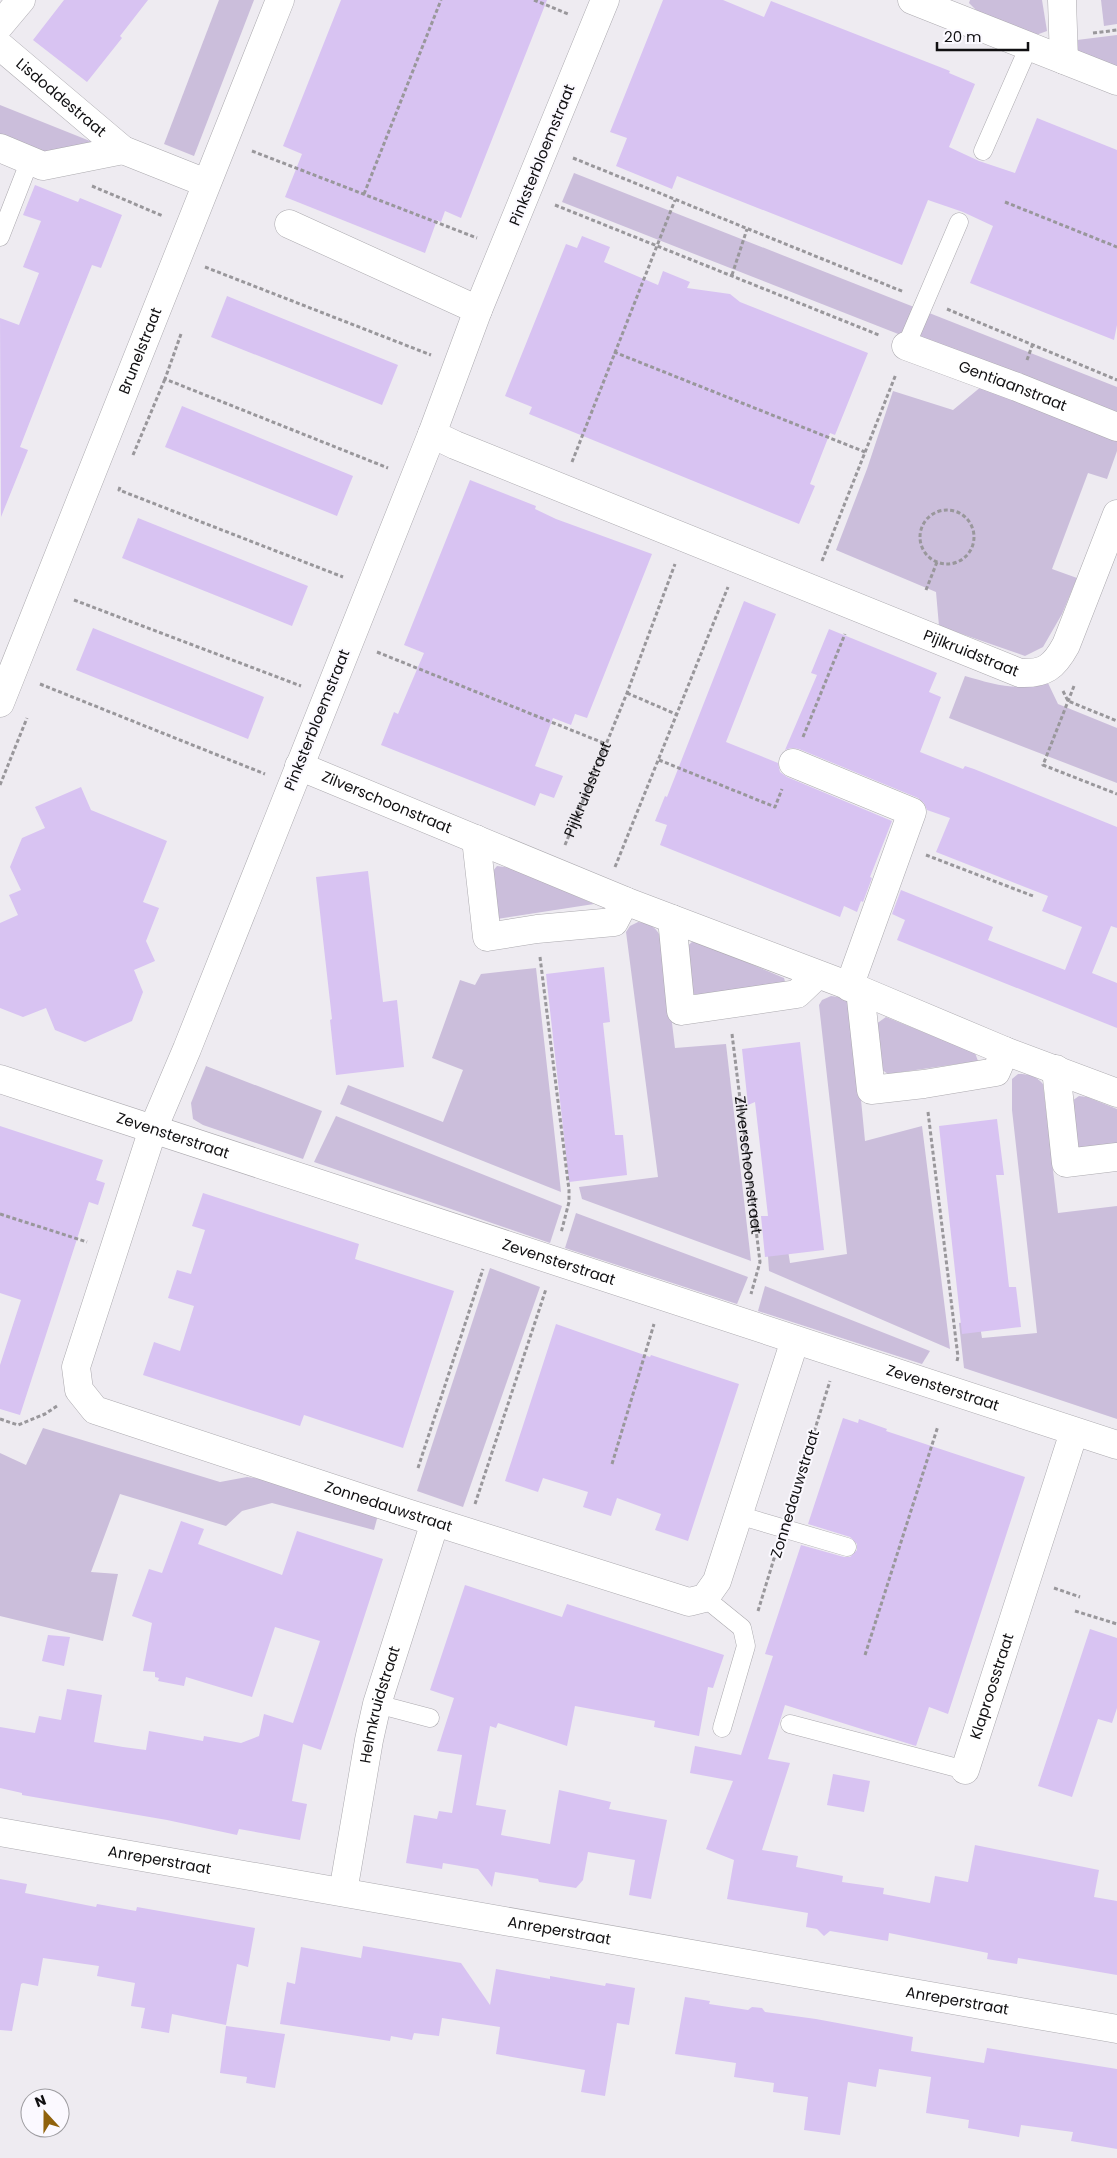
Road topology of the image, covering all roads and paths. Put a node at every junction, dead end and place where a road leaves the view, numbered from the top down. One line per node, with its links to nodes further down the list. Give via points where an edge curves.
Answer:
1 (21, 0): 9 (street)
2 (280, 0): 15 (street, Brunelstraat)
3 (441, 0): 23 (path)
4 (534, 0): 10 (path)
5 (606, 0): 10 (street, Pinksterbloemstraat)
6 (912, 0): 8 (street)
7 (1062, 0): 13 (street)
8 (947, 6): 12 (street)
9 (0, 24)
10 (595, 26): 37 (street, Pinksterbloemstraat)
11 (0, 46): 17 (street, Lisdoddestraat)
12 (1029, 46): 13 (street); 18 (lane)
13 (1064, 60): 14 (street)
14 (1117, 81)
15 (224, 138): 21 (street, Brunelstraat); 23 (path)
16 (0, 148): 20 (street, Lisdoddestraat)
17 (124, 150): 20 (street, Lisdoddestraat, via 44,166); 21 (street, Lisdoddestraat)
18 (982, 151)
19 (573, 158): 24 (path)
20 (30, 160): 31 (lane)
21 (206, 183): 28 (street, Brunelstraat)
22 (89, 185): 28 (path, via 161,215)
23 (364, 194): 32 (path)
24 (675, 200): 30 (path); 33 (path)
25 (1005, 202): 34 (path)
26 (555, 205): 33 (path)
27 (959, 222): 36 (lane)
28 (190, 223): 62 (street, Brunelstraat)
29 (289, 224): 37 (street)
30 (747, 229): 35 (path); 36 (path)
31 (0, 237)
32 (482, 240)
33 (656, 245): 35 (path); 40 (path)
34 (1117, 247)
35 (732, 275): 39 (path)
36 (927, 301): 39 (lane); 42 (path)
37 (478, 310): 44 (street, Pinksterbloemstraat)
38 (182, 333): 41 (path)
39 (906, 346): 43 (street, Gentiaanstraat); 45 (path)
40 (614, 352): 45 (path); 49 (path)
41 (165, 379): 46 (path, via 390,469); 47 (path)
42 (1117, 380)
43 (1117, 428)
44 (432, 434): 49 (street, Pijlkruidstraat); 60 (street, Pinksterbloemstraat)
45 (865, 452): 57 (path)
46 (394, 460)
47 (130, 462)
48 (122, 480): 50 (path)
49 (562, 488): 53 (street, Pijlkruidstraat)
50 (119, 490): 51 (path); 56 (path)
51 (115, 498)
52 (1117, 514): 61 (street, via 1066,645)
53 (685, 538): 54 (street, Pijlkruidstraat); 65 (path, Pijlkruidstraat)
54 (739, 560): 57 (street, Pijlkruidstraat); 69 (path)
55 (936, 562): 55 (path, via 955,563 970,551 974,543 972,525 958,512 942,510 922,526 920,534 924,551); 58 (path)
56 (346, 578)
57 (811, 589): 61 (street, Pijlkruidstraat, via 1020,673 1036,673)
58 (926, 590)
59 (77, 592): 64 (path, via 74,601 303,687)
60 (349, 640): 71 (path); 74 (street, Pinksterbloemstraat)
61 (1050, 667): 66 (path)
62 (5, 676): 67 (street, Brunelstraat)
63 (43, 677): 73 (path, via 40,686 257,771 266,774)
64 (307, 678)
65 (627, 693): 69 (path); 71 (path, Pijlkruidstraat)
66 (1068, 701): 70 (path); 76 (path, via 1043,765)
67 (0, 703)
68 (29, 713): 75 (path)
69 (678, 715): 81 (path)
70 (1117, 721)
71 (606, 744): 79 (path, Pijlkruidstraat)
72 (793, 763): 78 (street, via 912,812)
73 (270, 766)
74 (299, 766): 77 (street, Zilverschoonstraat); 92 (street, Pinksterbloemstraat)
75 (0, 785)
76 (1117, 794)
77 (476, 839): 79 (street, Zilverschoonstraat); 83 (street, via 487,937)
78 (900, 845): 80 (path); 85 (street)
79 (554, 871): 81 (street, Zilverschoonstraat)
80 (1033, 896)
81 (615, 897): 82 (street, Zilverschoonstraat); 83 (street, via 614,922)
82 (672, 919): 84 (street, Zilverschoonstraat); 86 (street, via 681,1011)
83 (537, 929): 94 (path)
84 (817, 975): 85 (street, Zilverschoonstraat); 86 (street, via 797,994)
85 (855, 988): 87 (street, Zilverschoonstraat); 90 (street, via 872,1090)
86 (728, 1006): 100 (path, Zilverschoonstraat, via 760,1262)
87 (1005, 1051): 88 (street, Zilverschoonstraat); 90 (street, via 996,1072)
88 (1056, 1069): 91 (street, Zilverschoonstraat); 93 (street, via 1066,1163)
89 (0, 1078): 92 (street, Zevensterstraat)
90 (924, 1084): 104 (path, via 958,1357)
91 (1117, 1093)
92 (152, 1129): 96 (street); 99 (street, Zevensterstraat)
93 (1117, 1157)
94 (569, 1202)
95 (0, 1214): 96 (path)
96 (114, 1250): 103 (street, via 76,1367)
97 (484, 1266): 110 (path)
98 (547, 1287): 114 (path)
99 (662, 1297): 100 (street, Zevensterstraat); 109 (path)
100 (742, 1323): 101 (street, Zevensterstraat)
101 (795, 1340): 102 (street, Zevensterstraat); 111 (street)
102 (840, 1353): 104 (street, Zevensterstraat); 113 (path, Zonnedauwstraat)
103 (79, 1390): 105 (path, via 45,1414 18,1424); 112 (street, Zonnedauwstraat, via 95,1410)
104 (944, 1390): 107 (street, Zevensterstraat)
105 (0, 1419)
106 (938, 1426): 120 (path)
107 (1074, 1432): 108 (street, Zevensterstraat); 125 (street, Klaproosstraat)
108 (1117, 1445)
109 (612, 1464)
110 (418, 1468)
111 (738, 1516): 113 (lane); 116 (street, via 717,1581)
112 (435, 1522): 114 (street, Zonnedauwstraat); 121 (street, Helmkruidstraat)
113 (784, 1529): 115 (lane); 119 (path, Zonnedauwstraat, via 755,1621)
114 (466, 1532): 116 (street, Zonnedauwstraat, via 689,1602)
115 (846, 1547)
116 (705, 1598): 119 (lane)
117 (1075, 1611): 118 (path)
118 (1117, 1624)
119 (742, 1628): 124 (lane, via 746,1646)
120 (866, 1655)
121 (377, 1704): 122 (lane); 127 (street, Helmkruidstraat)
122 (430, 1718)
123 (790, 1724): 125 (lane, Klaproosstraat)
124 (722, 1728)
125 (965, 1770)
126 (0, 1832): 127 (street, Anreperstraat)
127 (343, 1892): 128 (street, Anreperstraat)
128 (1117, 2029)

